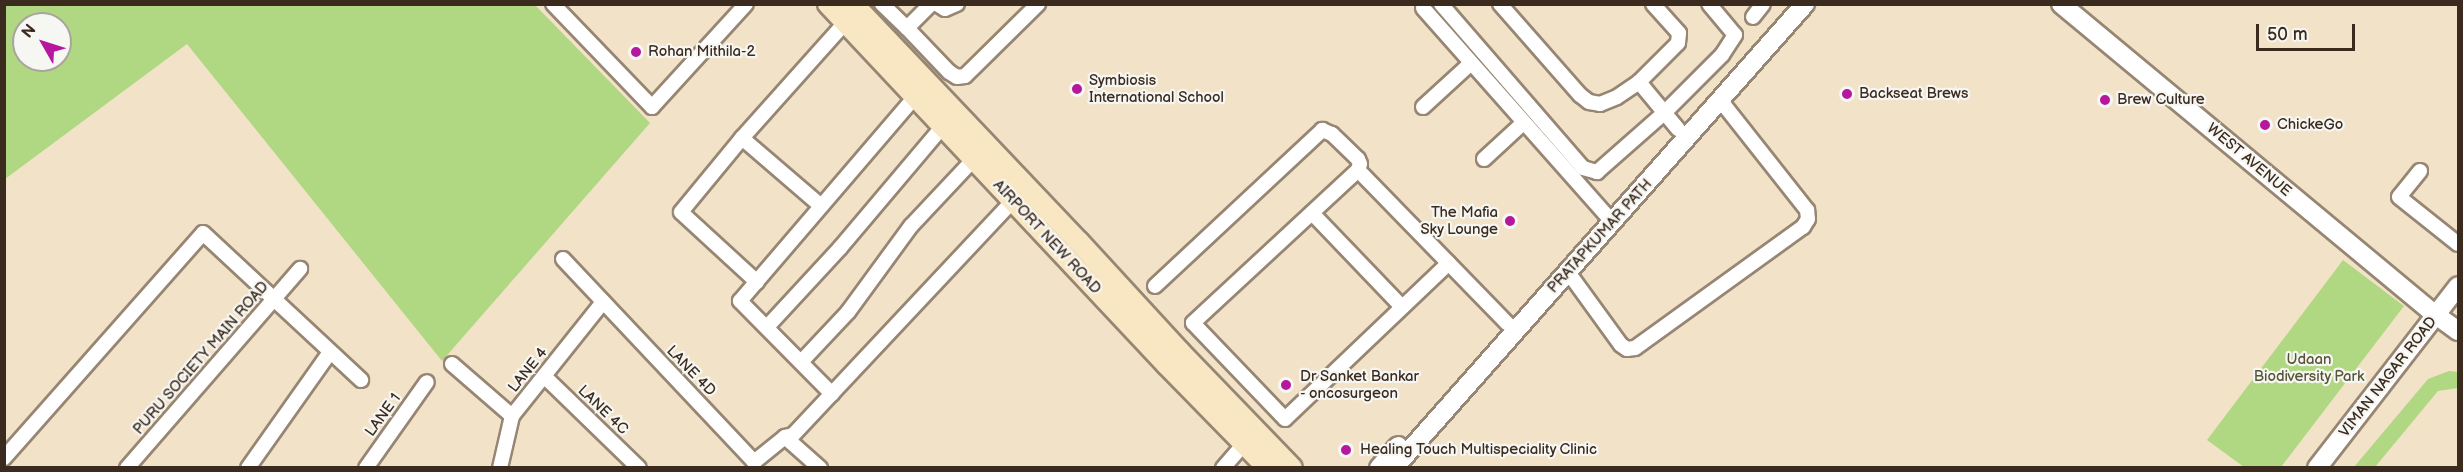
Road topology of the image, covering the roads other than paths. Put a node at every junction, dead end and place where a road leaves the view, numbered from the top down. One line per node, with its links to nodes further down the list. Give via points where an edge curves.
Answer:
1 (553, 4): 2 (street, via 652,107)
2 (746, 4)
3 (828, 4): 18 (main road, AIRPORT NEW ROAD)
4 (931, 4): 20 (street)
5 (937, 4): 6 (street, via 945,9)
6 (957, 4)
7 (1038, 4): 20 (street, via 964,76 949,72)
8 (1441, 4): 27 (street, via 1590,172 1597,172)
9 (1500, 4): 23 (street, via 1589,102 1600,104)
10 (1653, 4): 23 (street, via 1679,33 1678,43)
11 (1709, 4): 27 (street, via 1735,35 1722,55)
12 (1764, 4): 19 (street)
13 (1789, 4): 21 (street, PRATAPKUMAR PATH)
14 (1805, 4): 21 (street, PRATAPKUMAR PATH)
15 (2061, 4): 51 (street, WEST AVENUE)
16 (883, 5): 20 (street)
17 (1423, 8): 22 (street)
18 (849, 14): 24 (main road, AIRPORT NEW ROAD); 31 (street); 76 (main road, AIRPORT NEW ROAD, via 1079,242)
19 (1753, 17)
20 (907, 28)
21 (1757, 50): 25 (street, PRATAPKUMAR PATH); 30 (street, PRATAPKUMAR PATH)
22 (1471, 63): 26 (street); 28 (street)
23 (1639, 82): 27 (street)
24 (915, 97): 29 (main road, AIRPORT NEW ROAD); 37 (street)
25 (1720, 100): 39 (street, PRATAPKUMAR PATH); 44 (street, via 1807,210 1808,219 1803,227 1635,348 1621,345)
26 (1423, 107)
27 (1664, 113): 30 (street)
28 (1523, 123): 33 (street); 39 (street)
29 (943, 126): 32 (main road, AIRPORT NEW ROAD); 53 (street)
30 (1678, 129): 39 (street, PRATAPKUMAR PATH)
31 (742, 138): 37 (street); 45 (street, via 681,212)
32 (974, 159): 36 (main road, AIRPORT NEW ROAD); 57 (street, via 911,226 848,312)
33 (1484, 159)
34 (1358, 170): 38 (street); 42 (street); 46 (street, via 1358,159 1332,134 1322,130)
35 (2420, 171): 40 (street, via 2399,197)
36 (1013, 201): 62 (street); 65 (main road, AIRPORT NEW ROAD)
37 (821, 206): 45 (street)
38 (1312, 213): 50 (street); 50 (street, via 1193,323 1254,387 1285,419)
39 (1608, 218): 44 (street, PRATAPKUMAR PATH); 52 (street, PRATAPKUMAR PATH)
40 (2458, 244)
41 (563, 259): 49 (street)
42 (1449, 263): 50 (street); 52 (street)
43 (300, 269): 48 (street, PURU SOCIETY MAIN ROAD)
44 (1568, 272): 56 (street, PRATAPKUMAR PATH)
45 (757, 282): 53 (street, via 740,301)
46 (1155, 286)
47 (2458, 286): 51 (street, VIMAN NAGAR ROAD)
48 (273, 300): 55 (street); 66 (street, via 202,233); 68 (street, PURU SOCIETY MAIN ROAD)
49 (603, 302): 59 (street, LANE 4); 64 (street, LANE 4D, via 754,462)
50 (1402, 307)
51 (2436, 315): 54 (street, WEST AVENUE); 79 (street, VIMAN NAGAR ROAD)
52 (1507, 322): 56 (street, PRATAPKUMAR PATH)
53 (768, 327): 57 (street)
54 (2458, 331)
55 (330, 352): 60 (street); 69 (street)
56 (1486, 354): 77 (street, PRATAPKUMAR PATH); 78 (street, PRATAPKUMAR PATH)
57 (801, 362): 62 (street)
58 (452, 364): 63 (street)
59 (544, 376): 63 (street, LANE 4); 72 (street, LANE 4C)
60 (361, 380)
61 (427, 382): 70 (street, LANE 1)
62 (832, 394): 64 (street, via 793,435)
63 (512, 416): 67 (street, LANE 4)
64 (785, 437): 73 (street)
65 (1245, 443): 74 (street); 75 (main road, AIRPORT NEW ROAD)
66 (4, 458)
67 (501, 462): 71 (street)
68 (127, 468)
69 (248, 468)
70 (366, 468)
71 (515, 468)
72 (639, 468)
73 (820, 468)
74 (1222, 468)
75 (1268, 468)
76 (1292, 468)
77 (1379, 468)
78 (1394, 468)
79 (2317, 468)

